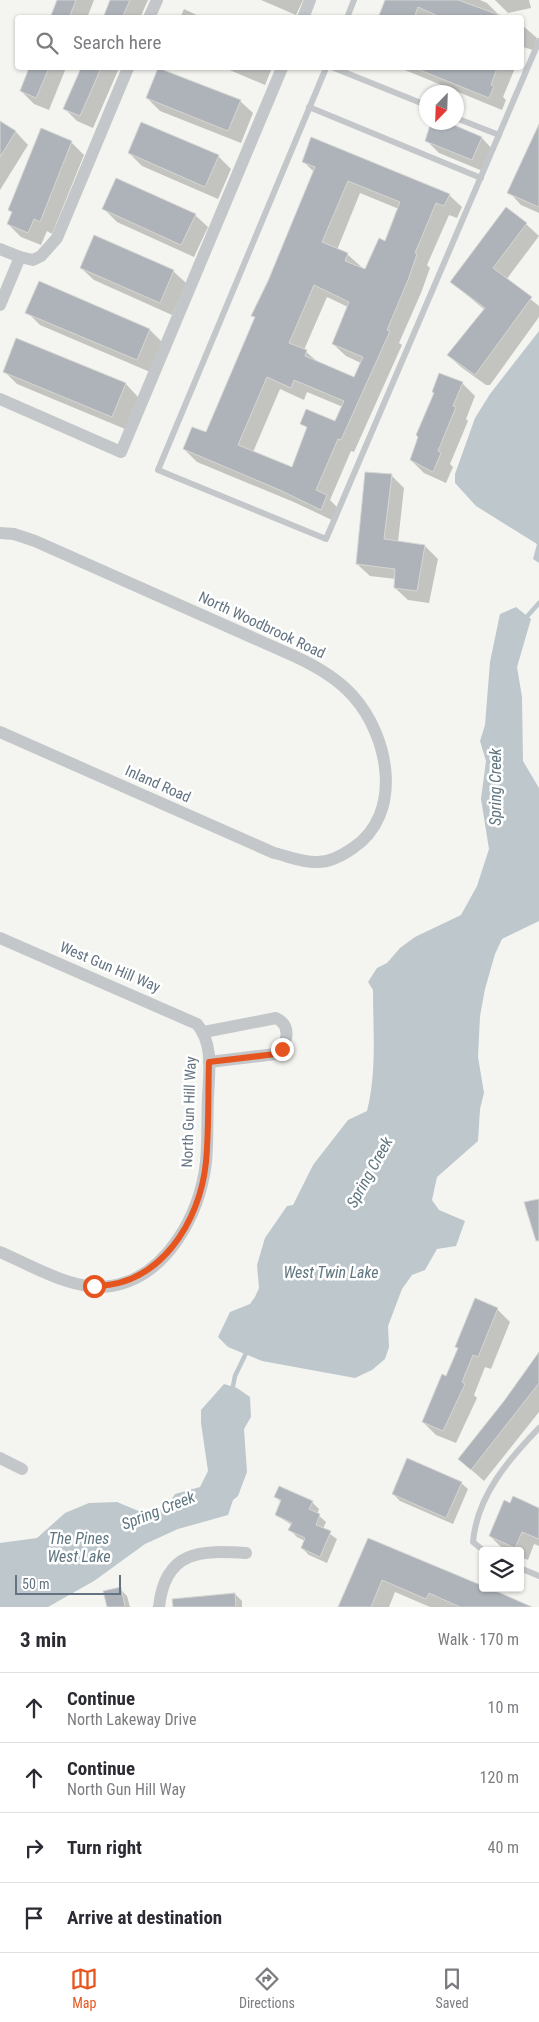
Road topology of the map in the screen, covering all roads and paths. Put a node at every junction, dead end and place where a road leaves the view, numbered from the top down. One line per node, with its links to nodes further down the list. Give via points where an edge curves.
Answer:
1 (157, 0): 4 (street)
2 (310, 0): 5 (street)
3 (354, 0): 6 (lane)
4 (150, 15)
5 (304, 15)
6 (348, 15)
7 (539, 41): 15 (lane)
8 (127, 70): 18 (street, via 57,238 41,256 33,260)
9 (281, 70): 20 (street, via 121,452)
10 (325, 70): 13 (lane)
11 (339, 70): 12 (lane)
12 (419, 103)
13 (310, 107): 16 (lane); 16 (lane, via 158,470 326,539)
14 (464, 121): 15 (lane)
15 (499, 135): 16 (lane)
16 (480, 178)
17 (0, 249): 18 (street)
18 (20, 257): 19 (street)
19 (0, 305)
20 (0, 399)
21 (0, 533): 23 (street, North Woodbrook Road, via 14,534 35,542 294,656 325,672 354,696 374,728 381,748 386,788 384,806 378,822 358,845 332,860)
22 (0, 732): 23 (street, Inland Road, via 274,852)
23 (305, 861)
24 (0, 938): 25 (street, West Gun Hill Way, via 186,1018 198,1024)
25 (204, 1032): 26 (street, North Gun Hill Way); 26 (street, via 276,1018 286,1032 285,1043 276,1054)
26 (209, 1062): 27 (street, North Gun Hill Way, via 206,1162 192,1215 160,1261 144,1274 110,1286 76,1283)
27 (0, 1252)
28 (539, 1428): 31 (lane, via 496,1476 474,1528 473,1542)
29 (0, 1458): 30 (street)
30 (22, 1469)
31 (479, 1547)
32 (246, 1553): 35 (street, via 211,1550 185,1558 168,1576)
33 (524, 1570): 34 (lane)
34 (539, 1576)
35 (159, 1607)

